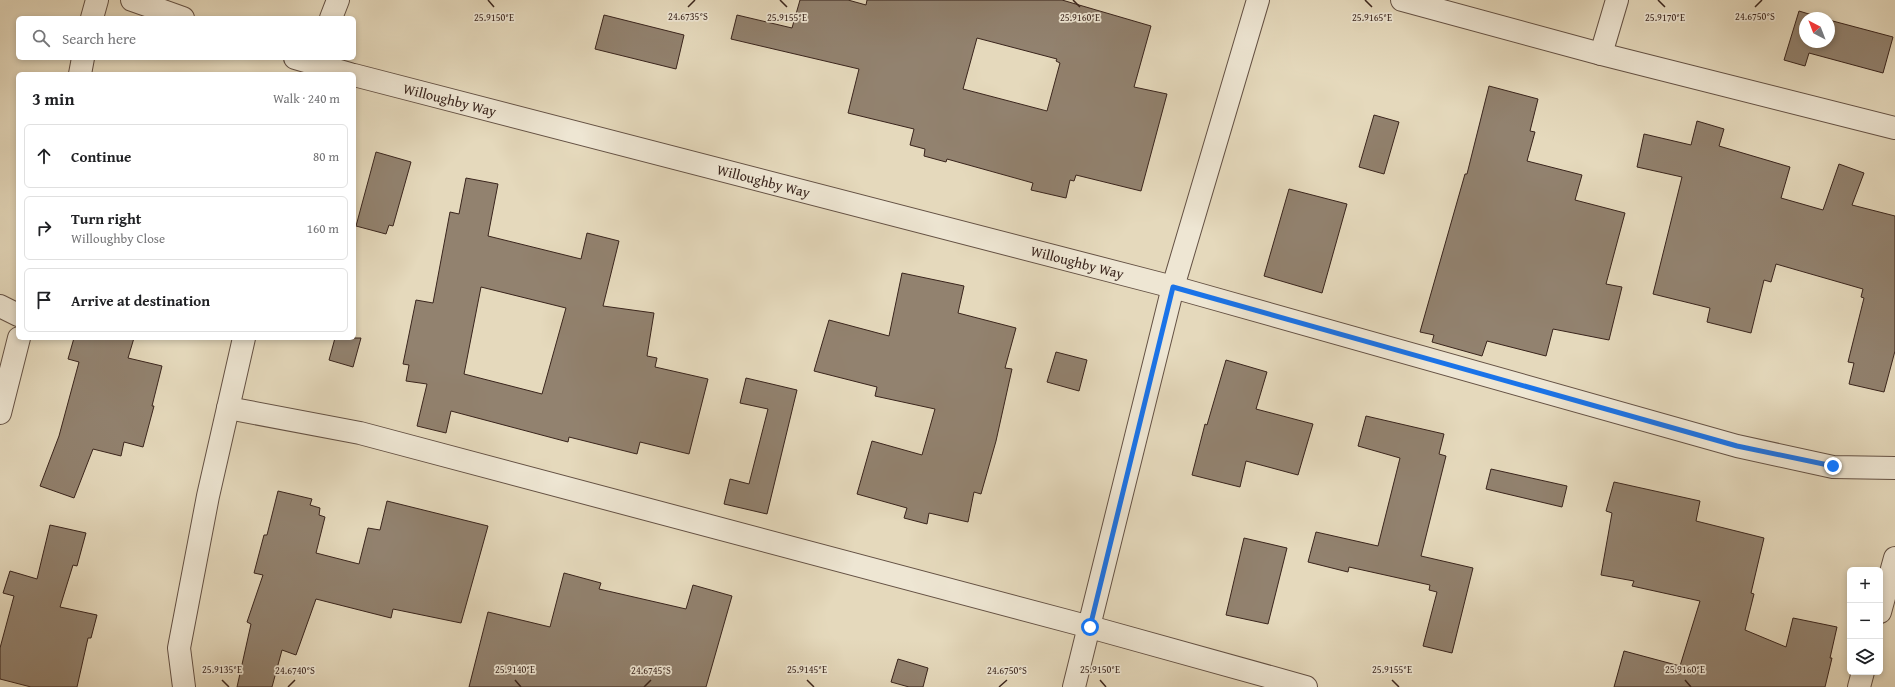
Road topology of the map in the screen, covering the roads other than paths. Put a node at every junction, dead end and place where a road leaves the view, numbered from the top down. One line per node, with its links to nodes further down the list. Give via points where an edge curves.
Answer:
1 (97, 0): 7 (street)
2 (132, 0): 8 (street)
3 (338, 0): 9 (street)
4 (1258, 0): 17 (street)
5 (1402, 0): 10 (street)
6 (1617, 0): 10 (street)
7 (93, 16)
8 (177, 16)
9 (332, 16)
10 (1601, 54): 16 (street)
11 (83, 60): 13 (street)
12 (309, 64): 14 (street)
13 (80, 72)
14 (342, 72)
15 (356, 76): 17 (street, Willoughby Way)
16 (1895, 128)
17 (1173, 287): 24 (street, Willoughby Way, via 1737,446 1833,466); 27 (street)
18 (0, 306): 19 (street)
19 (16, 314)
20 (18, 340): 23 (street)
21 (244, 340): 22 (street)
22 (228, 408): 27 (street, via 360,433); 29 (street, via 179,648)
23 (0, 413)
24 (1895, 468)
25 (1895, 558): 26 (street)
26 (1882, 603)
27 (1090, 627): 30 (street); 31 (street)
28 (1862, 675): 32 (street)
29 (184, 687)
30 (1074, 687)
31 (1306, 687)
32 (1859, 687)

